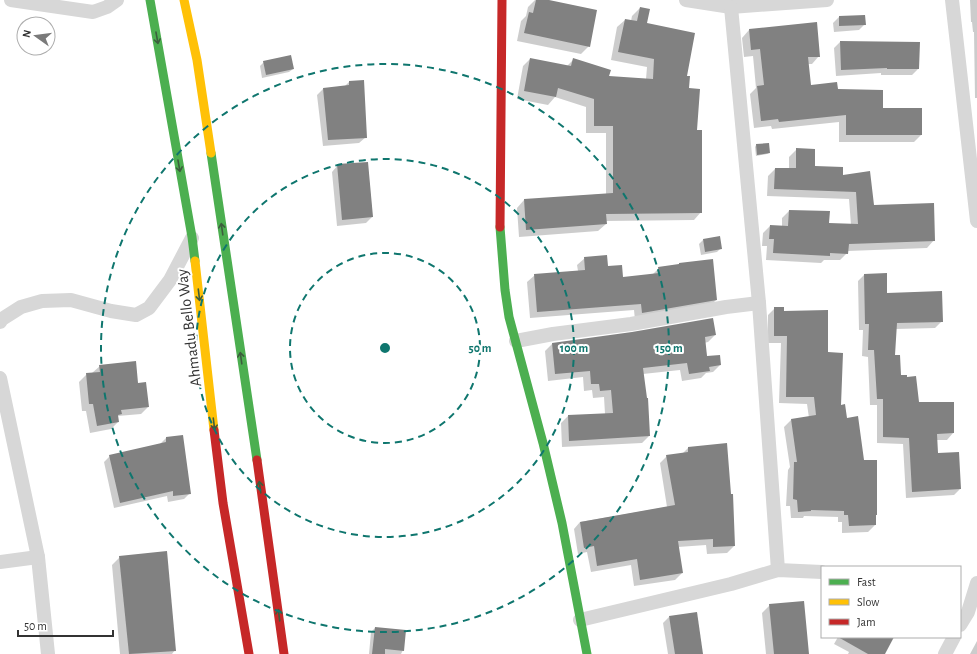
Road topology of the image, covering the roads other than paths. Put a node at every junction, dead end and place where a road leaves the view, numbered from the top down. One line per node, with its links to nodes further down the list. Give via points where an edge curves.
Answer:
1 (11, 0): 2 (street, via 93,12)
2 (117, 0)
3 (150, 0): 11 (main road, Ahmadu Bello Way, one-way to 11)
4 (184, 0): 26 (main road, one-way to 4, via 197,60)
5 (502, 0): 14 (main road, via 500,237 509,317)
6 (686, 0): 9 (street)
7 (827, 0): 9 (street)
8 (952, 0): 10 (street)
9 (731, 7): 12 (street)
10 (977, 221)
11 (192, 237): 13 (street, via 170,280 149,308 136,315 71,300 42,301 21,307); 25 (main road, Ahmadu Bello Way, one-way to 25, via 223,503)
12 (759, 303): 14 (street); 18 (street)
13 (0, 322)
14 (516, 341): 21 (main road, via 562,523)
15 (0, 378): 16 (street)
16 (38, 557): 17 (street); 24 (street)
17 (0, 562)
18 (778, 570): 19 (street); 21 (street, via 731,584)
19 (821, 572)
20 (977, 583): 22 (street, via 968,612)
21 (580, 620): 27 (main road)
22 (961, 623)
23 (953, 638): 28 (street)
24 (48, 654)
25 (249, 654)
26 (284, 654)
27 (587, 654)
28 (945, 654)

